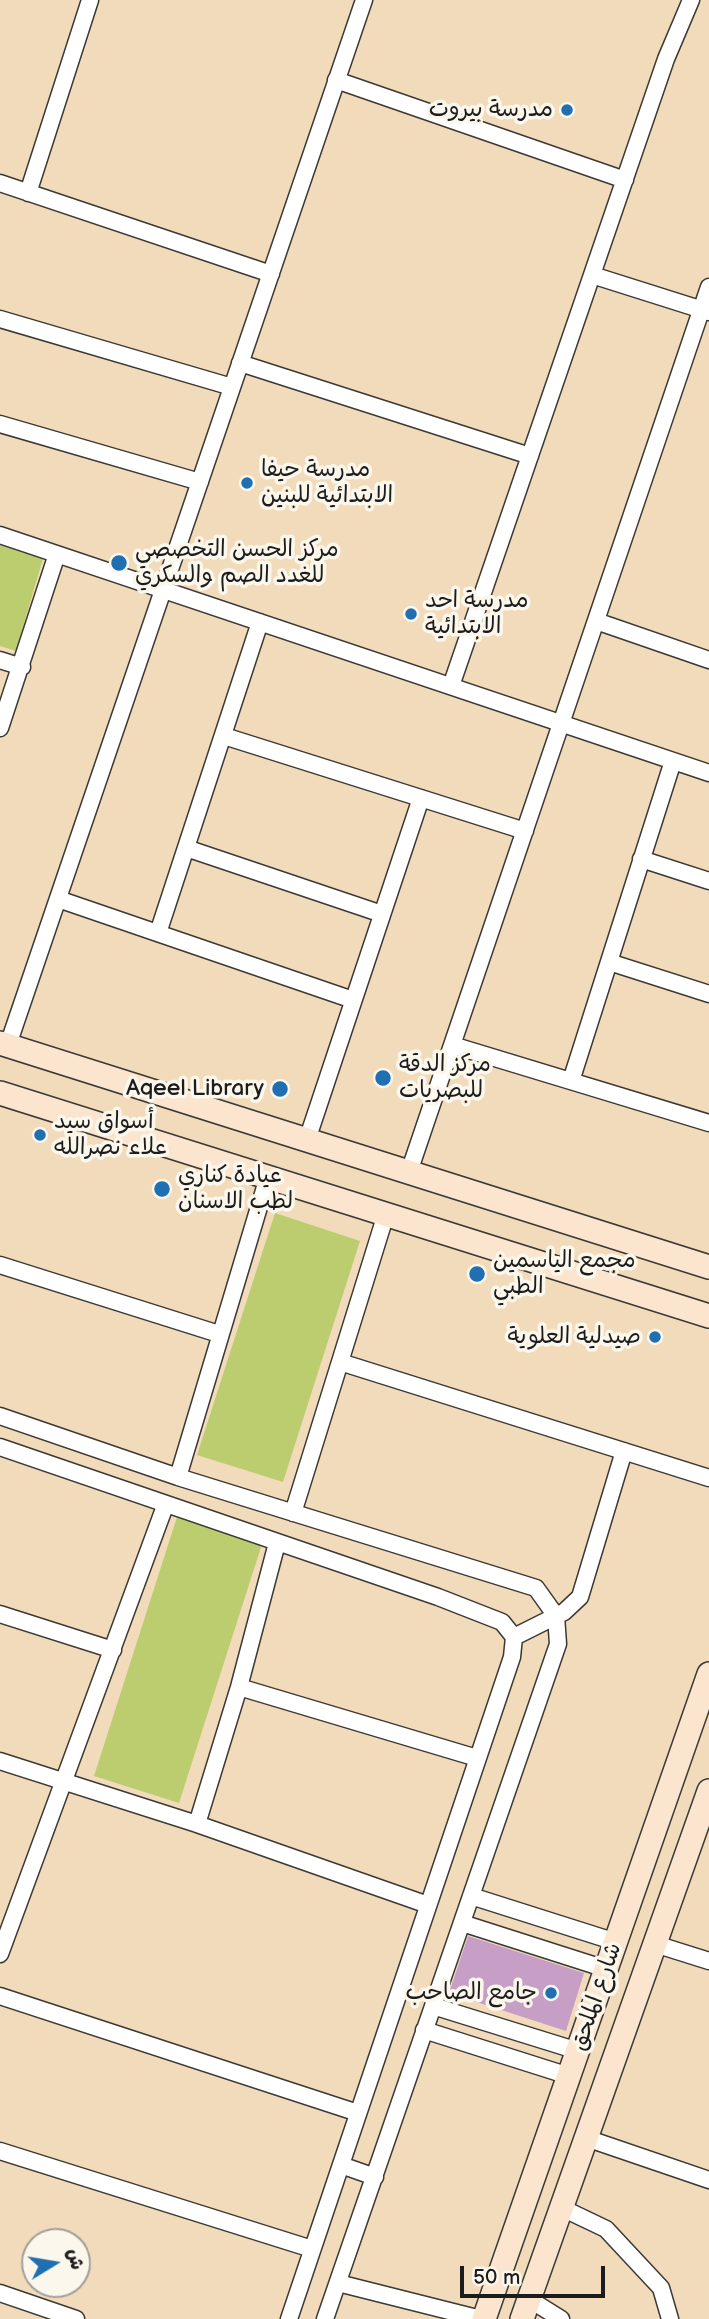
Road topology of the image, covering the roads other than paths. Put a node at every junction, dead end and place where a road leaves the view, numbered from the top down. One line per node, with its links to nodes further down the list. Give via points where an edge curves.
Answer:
1 (90, 0): 7 (street)
2 (363, 0): 4 (street)
3 (691, 0): 5 (street)
4 (336, 80): 5 (street); 8 (street)
5 (625, 180): 9 (street)
6 (0, 183): 7 (street)
7 (28, 193): 8 (street)
8 (271, 274): 13 (street)
9 (592, 275): 11 (street); 16 (street)
10 (709, 287): 11 (street)
11 (705, 311): 21 (street)
12 (0, 320): 14 (street)
13 (240, 363): 14 (street); 16 (street)
14 (232, 387): 17 (street)
15 (0, 424): 17 (street)
16 (530, 456): 26 (street)
17 (200, 482): 20 (street)
18 (0, 534): 19 (street)
19 (57, 554): 20 (street); 25 (street)
20 (163, 590): 22 (street); 37 (street)
21 (596, 621): 24 (street); 27 (street)
22 (260, 622): 26 (street); 29 (street)
23 (0, 660): 25 (street)
24 (709, 660)
25 (22, 667): 28 (street)
26 (451, 686): 27 (street)
27 (561, 723): 30 (street); 33 (street)
28 (0, 728)
29 (224, 736): 32 (street); 34 (street)
30 (673, 761): 31 (street); 35 (street)
31 (709, 773)
32 (421, 798): 33 (street); 38 (street)
33 (524, 831): 44 (street)
34 (186, 848): 38 (street); 39 (street)
35 (641, 859): 36 (street); 40 (street)
36 (709, 881)
37 (58, 900): 39 (street); 43 (street)
38 (382, 914): 42 (street)
39 (158, 933): 42 (street)
40 (609, 962): 41 (street); 45 (street)
41 (709, 994)
42 (353, 1000): 48 (street)
43 (4, 1044): 48 (street)
44 (452, 1045): 45 (street); 49 (street)
45 (571, 1081): 47 (street)
46 (0, 1093): 50 (street)
47 (709, 1123)
48 (307, 1140): 49 (street)
49 (409, 1172): 53 (street)
50 (268, 1177): 51 (street); 55 (street)
51 (386, 1214): 54 (street); 56 (street)
52 (0, 1265): 55 (street)
53 (709, 1267)
54 (709, 1316)
55 (219, 1334): 60 (street)
56 (340, 1362): 59 (street); 63 (street)
57 (0, 1416): 60 (street)
58 (0, 1447): 62 (street)
59 (624, 1451): 61 (street); 66 (street, via 580,1597)
60 (178, 1477): 63 (street)
61 (709, 1478)
62 (165, 1506): 64 (street); 68 (street)
63 (293, 1513): 66 (street, via 536,1588)
64 (277, 1543): 67 (street, via 502,1622); 70 (street)
65 (0, 1614): 68 (street)
66 (556, 1616): 67 (street); 76 (street, via 558,1644)
67 (514, 1637): 71 (street, via 512,1657)
68 (113, 1650): 73 (street)
69 (709, 1674): 79 (street, شارع الملحق)
70 (239, 1687): 71 (street); 75 (street)
71 (477, 1758): 77 (street)
72 (0, 1761): 73 (street)
73 (64, 1781): 75 (street); 81 (street)
74 (709, 1791): 80 (street, شارع الملحق)
75 (197, 1824): 77 (street)
76 (471, 1896): 78 (street); 79 (street)
77 (428, 1905): 89 (street)
78 (462, 1923): 83 (street); 85 (street)
79 (616, 1942): 83 (street, شارع الملحق)
80 (655, 1944): 82 (street); 90 (street, شارع الملحق)
81 (0, 1954)
82 (709, 1961)
83 (606, 1969): 87 (street, شارع الملحق)
84 (0, 1996): 89 (street)
85 (433, 2006): 86 (street); 87 (street)
86 (424, 2030): 88 (street); 94 (street)
87 (578, 2051): 88 (street, شارع الملحق)
88 (569, 2076): 93 (street, شارع الملحق)
89 (358, 2113): 92 (street)
90 (586, 2138): 95 (street); 96 (street, شارع الملحق)
91 (0, 2151): 99 (street)
92 (341, 2165): 94 (street); 99 (street)
93 (535, 2174): 96 (street); 97 (street, شارع الملحق)
94 (375, 2176): 100 (street)
95 (709, 2180)
96 (565, 2197): 98 (street, شارع الملحق); 108 (street, via 606,2229 662,2288)
97 (517, 2225): 98 (street, via 536,2223); 106 (street, شارع الملحق)
98 (552, 2236): 102 (street, شارع الملحق)
99 (313, 2249): 104 (street)
100 (338, 2283): 105 (street); 106 (street)
101 (0, 2293): 103 (street)
102 (526, 2309): 107 (street)
103 (76, 2319)
104 (289, 2319)
105 (325, 2319)
106 (483, 2319)
107 (561, 2319)
108 (670, 2319)

